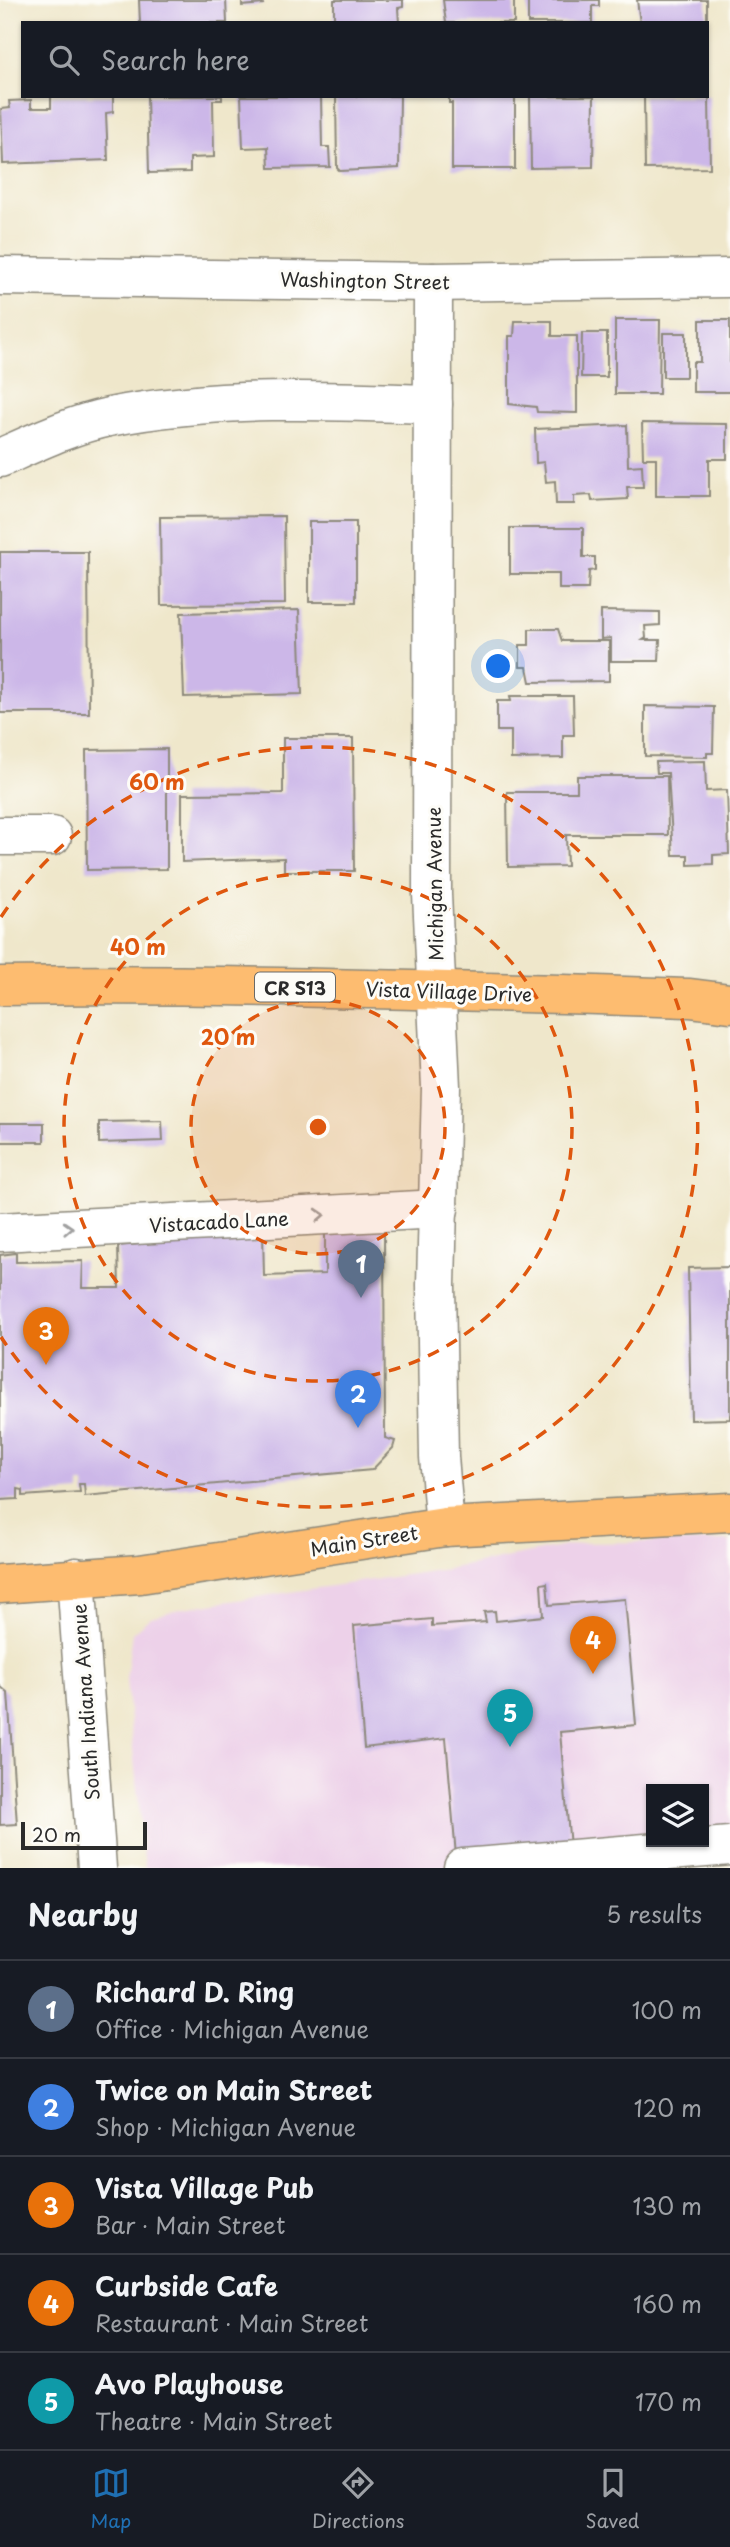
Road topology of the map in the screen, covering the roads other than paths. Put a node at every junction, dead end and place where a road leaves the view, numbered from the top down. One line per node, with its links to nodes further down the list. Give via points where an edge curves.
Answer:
1 (0, 276): 3 (street, Washington Street)
2 (730, 278): 3 (street, Washington Street)
3 (433, 282): 4 (street, Michigan Avenue)
4 (433, 404): 5 (street, via 295,400 179,406 57,432); 9 (street, Michigan Avenue, via 432,894)
5 (0, 458)
6 (0, 836): 7 (street)
7 (52, 836)
8 (0, 986): 9 (main road, Vista Village Drive / CR S13)
9 (437, 990): 10 (main road, Vista Village Drive / CR S13); 11 (street, Michigan Avenue, via 442,1087)
10 (730, 1003)
11 (439, 1209): 12 (street, Vistacado Lane, one-way to 11); 14 (street, Michigan Avenue, via 439,1443)
12 (0, 1232)
13 (730, 1512): 14 (main road, Main Street)
14 (445, 1527): 15 (main road, Main Street, via 140,1574)
15 (76, 1577): 16 (main road, Main Street); 18 (street, South Indiana Avenue)
16 (0, 1584)
17 (730, 1846): 19 (street)
18 (97, 1868)
19 (463, 1868)

